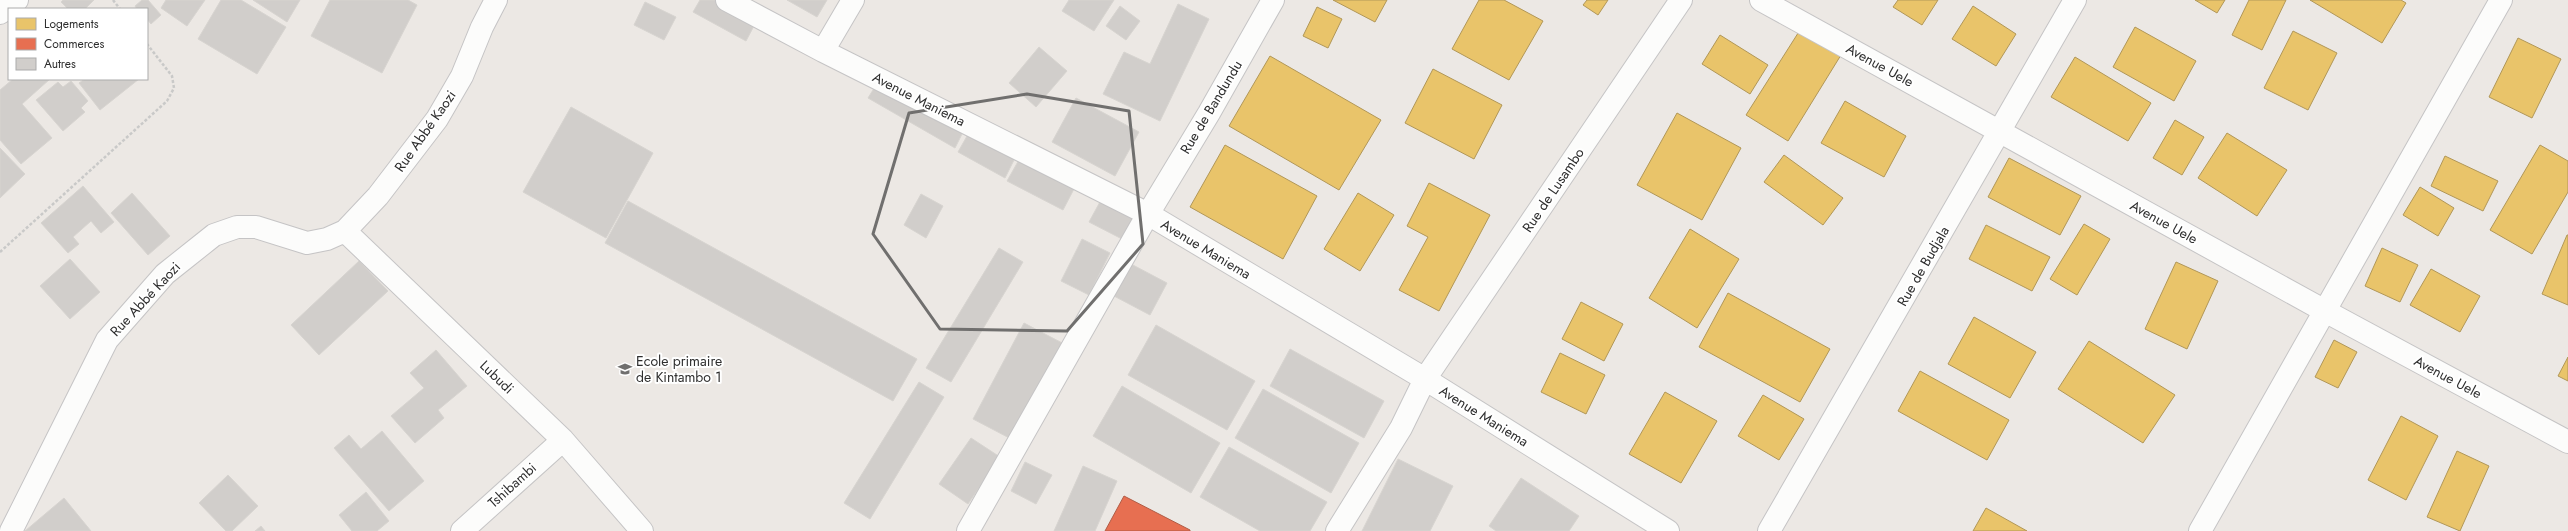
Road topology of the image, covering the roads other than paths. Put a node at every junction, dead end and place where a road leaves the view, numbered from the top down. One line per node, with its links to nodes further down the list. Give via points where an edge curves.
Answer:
1 (17, 0): 10 (street)
2 (496, 0): 14 (street, Rue Abbé Kaozi, via 462,76 437,119 378,196)
3 (727, 0): 11 (street, Avenue Maniema)
4 (853, 0): 11 (street)
5 (1273, 0): 13 (street, Rue de Bandundu, via 1210,113)
6 (1681, 0): 16 (street, Rue de Lusambo)
7 (1760, 0): 12 (street, Avenue Uele)
8 (2075, 0): 12 (street, Rue de Budjala)
9 (2501, 0): 15 (street)
10 (0, 13)
11 (823, 51): 13 (street, Avenue Maniema)
12 (2001, 130): 15 (street, Avenue Uele); 25 (street, Rue de Budjala)
13 (1148, 214): 16 (street, Avenue Maniema); 22 (street, Rue de Bandundu)
14 (345, 231): 17 (street, Lubudi); 19 (street, Rue Abbé Kaozi, via 327,239 307,243 256,227 237,227 214,236 165,274 108,340)
15 (2325, 311): 18 (street, Avenue Uele); 26 (street)
16 (1425, 379): 23 (street, Rue de Lusambo, via 1401,428); 24 (street, Avenue Maniema)
17 (563, 440): 20 (street, Tshibambi); 21 (street, Lubudi)
18 (2568, 442)
19 (11, 531)
20 (462, 531)
21 (642, 531)
22 (968, 531)
23 (1337, 531)
24 (1668, 531)
25 (1769, 531)
26 (2200, 531)

